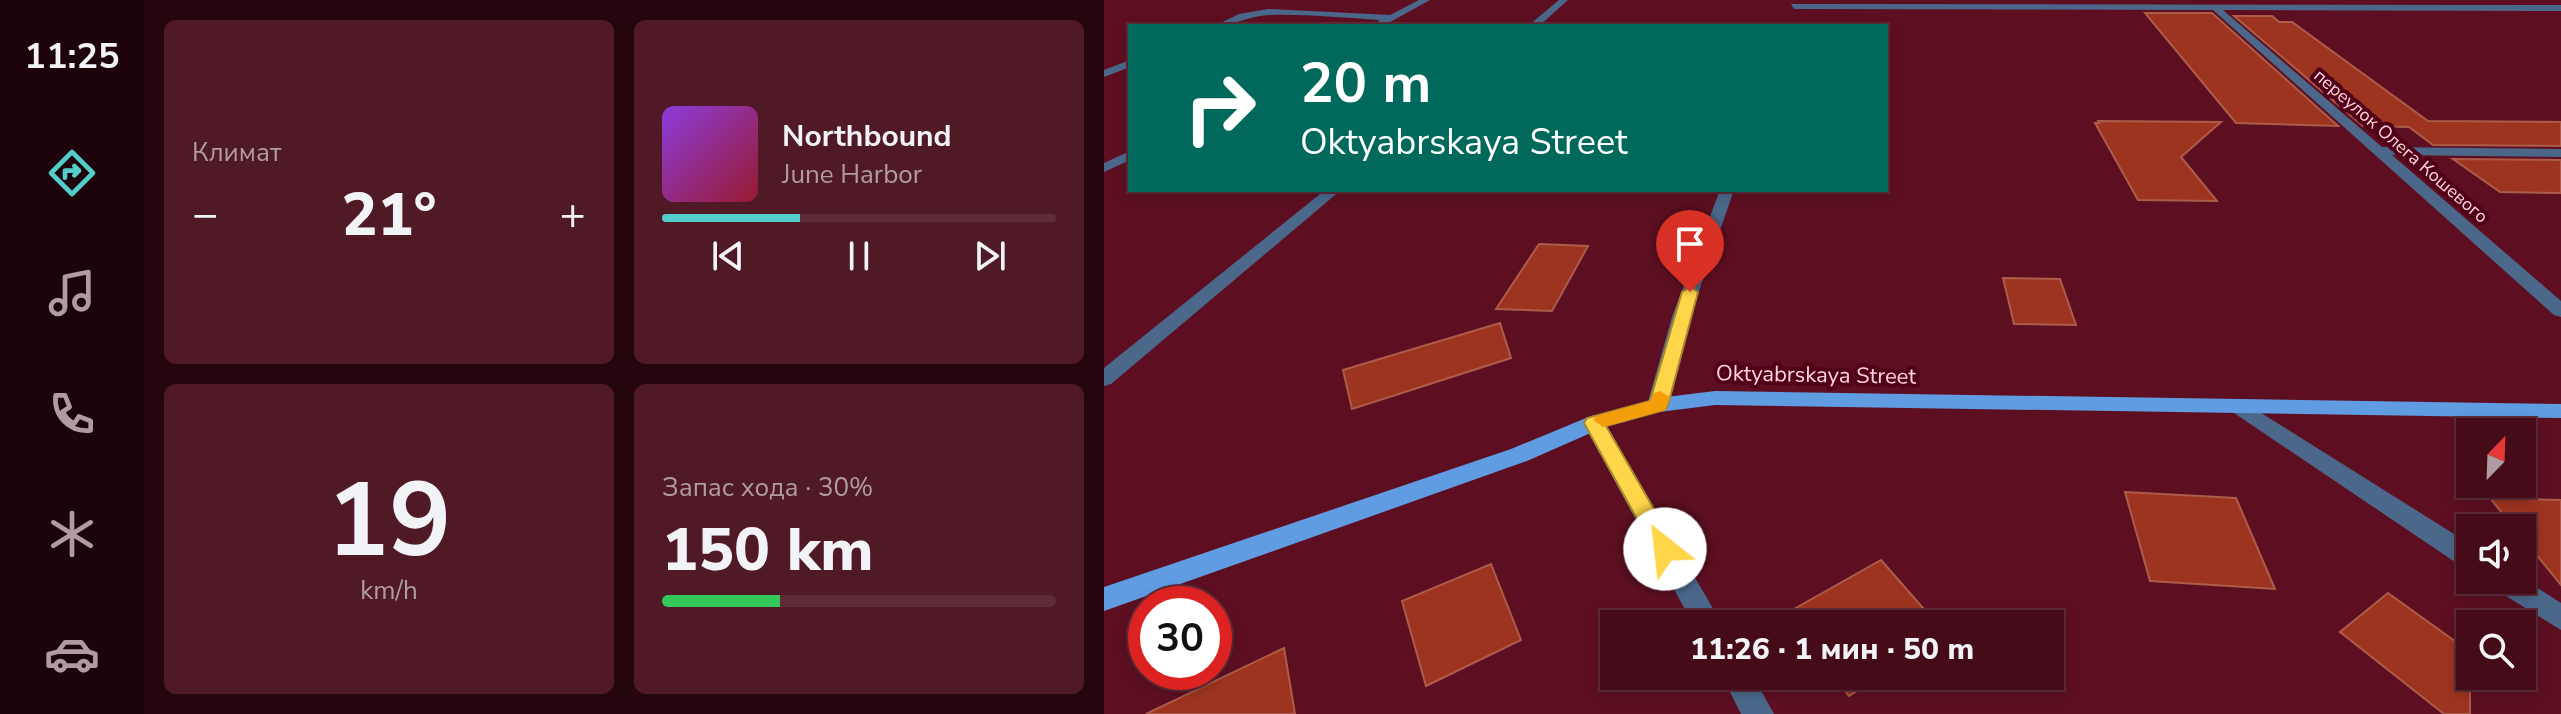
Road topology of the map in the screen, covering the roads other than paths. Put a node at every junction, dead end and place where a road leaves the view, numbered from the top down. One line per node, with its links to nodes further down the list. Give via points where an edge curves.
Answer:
1 (1426, 0): 6 (street)
2 (1564, 0): 9 (street)
3 (1794, 7): 4 (street)
4 (2216, 8): 5 (street); 12 (street, переулок Олега Кошевого)
5 (2561, 8)
6 (1392, 18): 7 (street, via 1268,12); 8 (street)
7 (1224, 24)
8 (1381, 24)
9 (1535, 24)
10 (1128, 64): 11 (street)
11 (1104, 74)
12 (2381, 151): 13 (street); 18 (street, переулок Олега Кошевого)
13 (2561, 153)
14 (1128, 156): 15 (street)
15 (1104, 168)
16 (1332, 192): 19 (street)
17 (1726, 192): 20 (street, via 1681,317)
18 (2561, 311)
19 (1104, 379)
20 (1658, 405): 21 (main road, Oktyabrskaya Street, via 1715,398); 23 (main road, Oktyabrskaya Street)
21 (2242, 408): 22 (main road, Oktyabrskaya Street); 24 (street)
22 (2561, 411)
23 (1594, 423): 26 (main road, Oktyabrskaya Street, via 1519,455); 27 (street)
24 (2456, 549)
25 (2524, 594): 28 (street)
26 (1104, 599)
27 (1700, 610)
28 (2561, 618)
29 (1745, 690): 30 (street)
30 (1758, 714)

